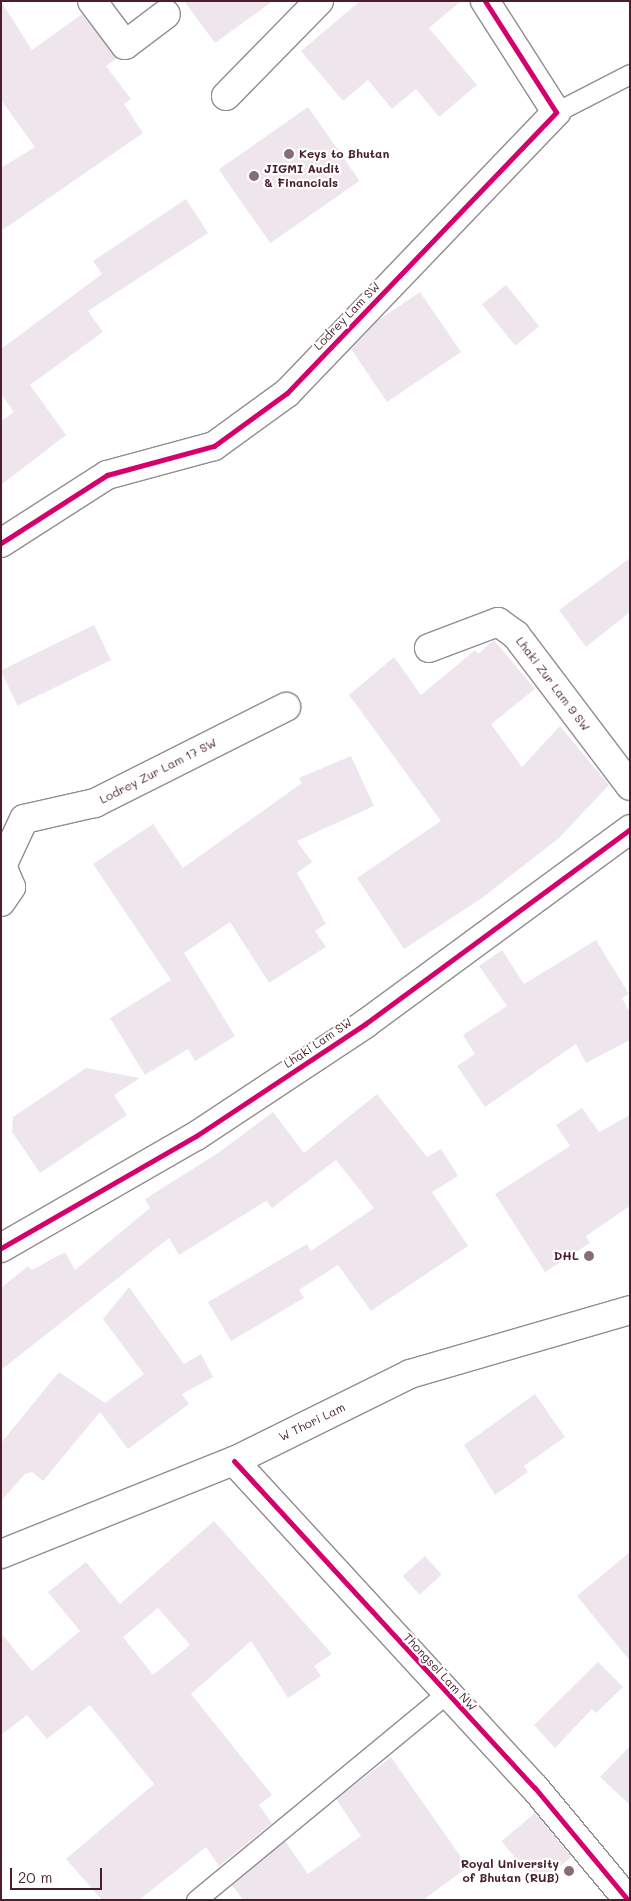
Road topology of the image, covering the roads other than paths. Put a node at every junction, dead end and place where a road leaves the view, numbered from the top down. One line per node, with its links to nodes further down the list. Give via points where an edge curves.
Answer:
1 (92, 1): 4 (street, via 125,45)
2 (320, 1): 6 (street)
3 (485, 1): 7 (street)
4 (166, 14)
5 (630, 74): 7 (lane)
6 (226, 96)
7 (556, 112): 8 (street, Lodrey Lam SW, via 287,393 214,446 108,475)
8 (1, 543)
9 (429, 648): 11 (street, Lhaki Zur Lam 9 SW, via 498,622 516,635)
10 (286, 706): 13 (street, Lodrey Zur Lam 17 SW, via 95,803 24,819 2,866 10,887)
11 (630, 786)
12 (630, 829): 14 (street, Lhaki Lam SW, via 365,1024 196,1136)
13 (1, 902)
14 (1, 1248)
15 (630, 1310): 16 (street, W Thori Lam, via 410,1374)
16 (234, 1461): 17 (street, W Thori Lam); 18 (street, Thongsel Lam NW)
17 (1, 1554)
18 (446, 1694): 19 (lane); 20 (street, Thongsel Lam NW, via 535,1788)
19 (196, 1900)
20 (628, 1900)

